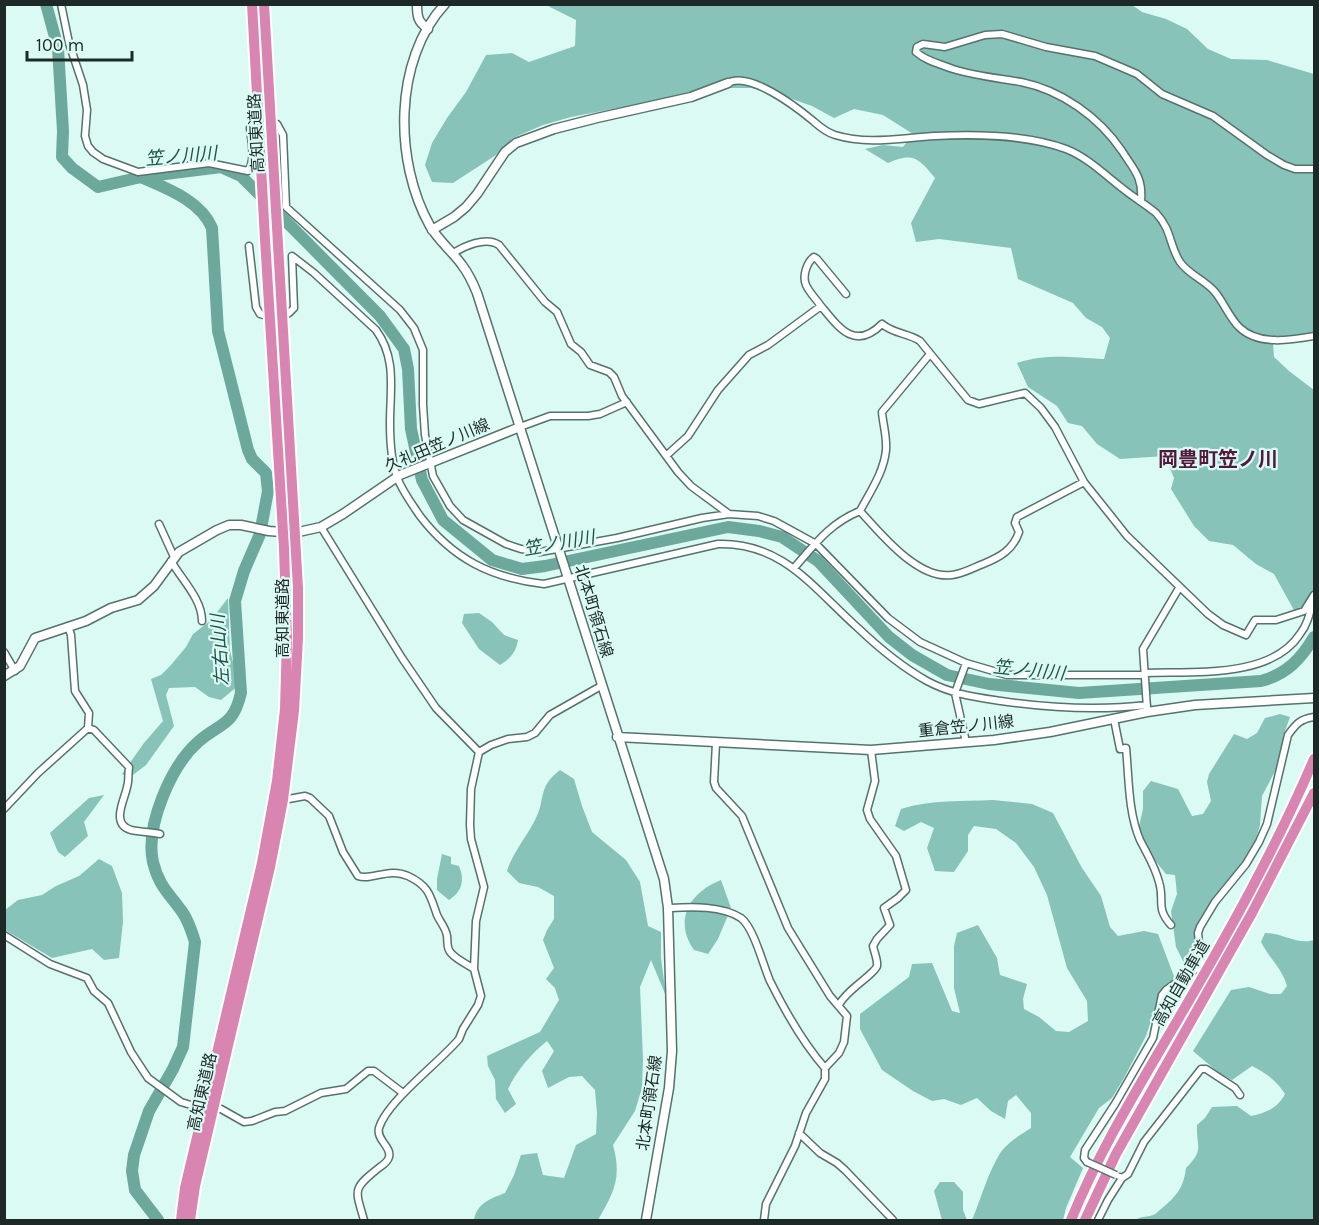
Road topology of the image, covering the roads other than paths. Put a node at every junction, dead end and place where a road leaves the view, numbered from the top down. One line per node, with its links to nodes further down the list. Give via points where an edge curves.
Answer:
1 (61, 4): 8 (street, via 83,85 87,110 85,136 88,146 103,159 138,172 209,163 248,171 252,156 250,128 252,124)
2 (252, 4): 8 (highway, 高知東道路)
3 (264, 4): 8 (highway, 高知東道路)
4 (417, 4): 6 (main road, via 420,24)
5 (445, 4): 6 (main road, 北本町領石線)
6 (428, 29): 12 (main road, 北本町領石線, via 414,61 403,129 415,194)
7 (728, 83): 11 (street, via 738,80 765,88 833,135 887,142 981,136 1052,144 1083,158); 12 (main road, via 691,97 554,129 516,143 505,152 466,207)
8 (265, 123): 9 (highway, 高知東道路); 24 (street, via 277,124 283,135 286,207 400,310 419,338 423,350)
9 (266, 154): 17 (highway, 高知東道路); 18 (highway, 高知東道路, via 265,238)
10 (1314, 169): 11 (street, via 1284,165 1213,116 1162,94 1137,74 1095,56 1002,34 945,47 917,47 916,52 930,61 964,73 1024,83 1068,100 1117,145 1139,177)
11 (1141, 201): 19 (street, via 1164,221 1179,261 1215,292 1239,327 1253,336 1270,339)
12 (432, 230): 14 (main road, 北本町領石線)
13 (249, 246): 18 (street, via 256,307 260,314)
14 (452, 254): 21 (street, via 485,242 500,245 557,312 571,344 590,365 614,376); 22 (main road, 北本町領石線, via 477,293)
15 (846, 294): 16 (street, via 812,258 806,269 805,285)
16 (820, 306): 20 (street, via 850,335 858,337 882,324 914,337); 23 (street, via 750,355 718,390 688,436)
17 (282, 316): 18 (street); 25 (street, via 294,308 292,256 364,318 383,341 392,374 390,423); 31 (highway, 高知東道路, via 292,473)
18 (270, 317): 31 (highway, 高知東道路)
19 (1314, 336)
20 (930, 354): 26 (street, via 968,400 979,404 1024,393 1055,427); 27 (street, via 882,412 886,451 882,468)
21 (627, 402): 22 (street, via 600,414 550,416); 23 (street)
22 (520, 427): 24 (main road, 久礼田笠ノ川線); 33 (main road, 北本町領石線)
23 (667, 455): 28 (street, via 691,486)
24 (428, 463): 25 (main road, 久礼田笠ノ川線); 33 (street, via 441,492 463,520 520,549)
25 (398, 476): 30 (main road, 久礼田笠ノ川線); 36 (street, via 429,527 448,548 473,564 520,581 544,584)
26 (1084, 482): 27 (street, via 1017,517 1019,532 1007,552 953,575 933,574 919,566 892,545); 37 (street, via 1127,536)
27 (860, 511): 32 (street, via 844,517)
28 (729, 514): 32 (street, via 774,521); 33 (street)
29 (159, 524): 34 (street)
30 (321, 527): 31 (main road, 久礼田笠ノ川線); 57 (street, via 436,708)
31 (289, 532): 34 (main road, 久礼田笠ノ川線, via 229,525); 60 (highway, 高知東道路, via 298,588 298,638); 72 (highway, 高知東道路, via 285,709 277,781)
32 (813, 546): 35 (street); 42 (street, via 888,618 920,642)
33 (559, 551): 36 (main road, 北本町領石線)
34 (173, 559): 39 (street, via 196,598); 40 (main road, 久礼田笠ノ川線, via 154,586 138,600)
35 (795, 567): 36 (street, via 758,549 718,544); 47 (street, via 883,650 928,681)
36 (568, 578): 46 (main road, 北本町領石線)
37 (1179, 588): 38 (street, via 1223,625 1246,635 1255,620 1276,620 1304,611); 44 (street, via 1143,649)
38 (1314, 595): 44 (street, via 1301,634 1268,662 1235,669)
39 (202, 621)
40 (68, 626): 43 (main road, 久礼田笠ノ川線, via 35,638); 52 (street, via 75,691 90,713)
41 (4, 652): 43 (street)
42 (965, 664): 44 (street, via 1007,675); 47 (street)
43 (15, 670): 45 (main road, 久礼田笠ノ川線)
44 (1145, 675): 49 (street)
45 (4, 676)
46 (601, 686): 53 (main road, 北本町領石線); 57 (street, via 550,715 535,733)
47 (955, 692): 49 (street, via 1038,707); 54 (street)
48 (1314, 698): 49 (main road, 重倉笠ノ川線)
49 (1147, 706): 51 (main road, 重倉笠ノ川線)
50 (1314, 717): 74 (street, bridge, via 1303,719 1288,735 1267,824 1259,842 1200,927 1199,967 1162,995 1153,1038 1084,1150 1087,1162)
51 (1114, 719): 54 (main road, 重倉笠ノ川線, via 1050,732); 64 (street, via 1120,749 1126,748 1132,813 1140,840 1155,867 1164,917)
52 (88, 728): 61 (street); 62 (street, via 129,767 128,786 120,809 122,822 130,830)
53 (617, 737): 55 (main road, 重倉笠ノ川線); 63 (main road, 北本町領石線, via 664,879)
54 (966, 742): 56 (main road, 重倉笠ノ川線)
55 (716, 743): 56 (main road, 重倉笠ノ川線); 67 (street, via 716,788 742,816 788,928)
56 (871, 750): 67 (street, via 875,781 867,810 896,856 906,890 884,908 890,925 873,946 878,963 875,969)
57 (479, 752): 66 (street, via 471,789 470,825 484,887 476,921)
58 (1314, 759): 68 (highway, 高知自動車道)
59 (1314, 793): 68 (highway, 高知自動車道, via 1221,969)
60 (283, 800): 66 (street, via 305,796 329,816 343,852 358,876 399,873 427,889 447,934 447,948); 72 (highway, 高知東道路, via 267,879)
61 (4, 809)
62 (156, 833)
63 (668, 908): 69 (street, via 703,908 742,919 780,1001); 78 (main road, 北本町領石線, via 672,1052)
64 (1171, 925)
65 (4, 935): 72 (street, via 50,964 87,978 94,991 108,1003 141,1068 156,1085 180,1102)
66 (474, 969): 70 (street, via 481,996 459,1040)
67 (839, 1005): 69 (street, via 847,1016 844,1042)
68 (1185, 1018): 81 (highway, 高知自動車道, via 1105,1147); 82 (highway, 高知自動車道)
69 (825, 1068): 73 (street, via 825,1078)
70 (403, 1093): 72 (street, via 375,1071 368,1071 346,1089 321,1093 285,1111 252,1121 244,1122 221,1109); 77 (street, via 379,1128 390,1157 358,1188 357,1200)
71 (1240, 1095): 74 (street, via 1235,1088 1201,1069 1144,1142 1128,1174)
72 (208, 1108): 75 (highway, 高知東道路, via 185,1188); 76 (highway, 高知東道路)
73 (799, 1133): 79 (street, via 766,1204); 80 (street, via 845,1170)
74 (1119, 1177): 83 (street)
75 (181, 1221)
76 (190, 1221)
77 (364, 1221)
78 (646, 1221)
79 (764, 1221)
80 (893, 1221)
81 (1071, 1221)
82 (1085, 1221)
83 (1098, 1221)

